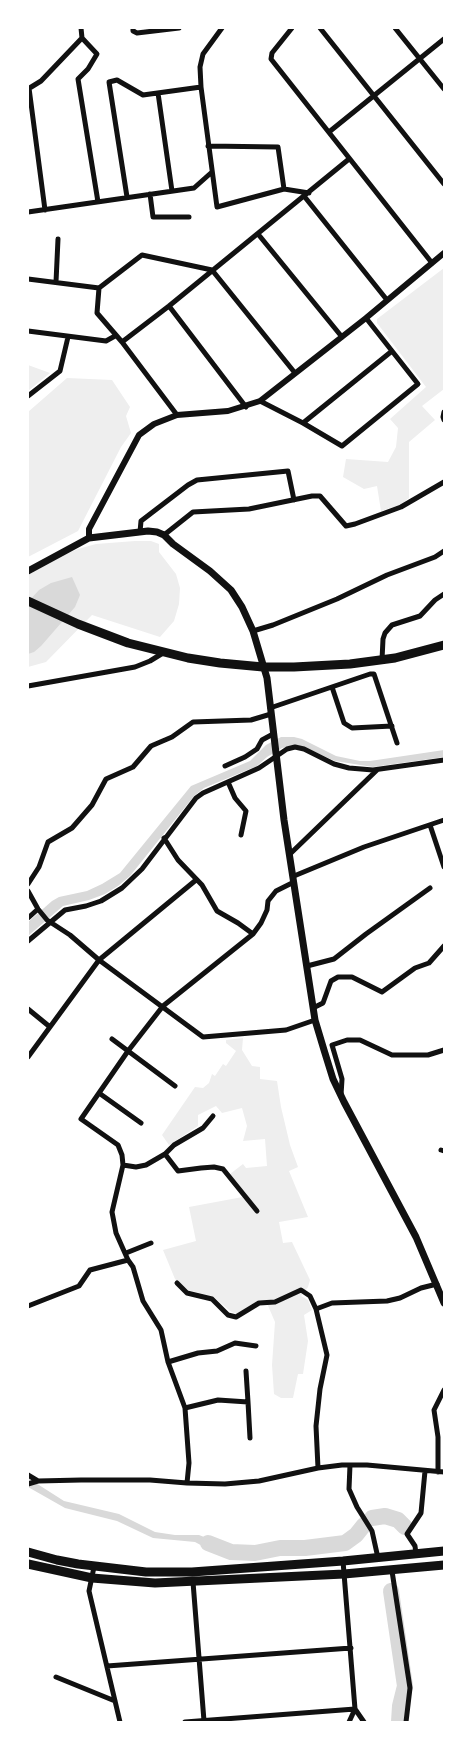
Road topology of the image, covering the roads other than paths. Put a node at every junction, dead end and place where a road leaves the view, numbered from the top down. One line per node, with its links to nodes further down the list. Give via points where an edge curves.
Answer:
1 (81, 28): 8 (street)
2 (133, 28): 3 (street, via 137,33)
3 (179, 28)
4 (221, 28): 12 (street, via 203,54)
5 (292, 28): 16 (street, via 272,53 271,59)
6 (320, 28): 15 (street)
7 (395, 28): 10 (street)
8 (82, 38): 11 (street, via 41,81); 26 (street, via 96,54 78,79)
9 (444, 39): 10 (street)
10 (420, 59): 13 (street); 15 (street)
11 (28, 88): 27 (street)
12 (201, 88): 14 (street); 17 (street)
13 (444, 89)
14 (158, 93): 22 (street); 25 (street, via 142,95 117,80 109,82)
15 (374, 96): 16 (street); 20 (street)
16 (329, 132): 18 (street)
17 (208, 146): 19 (street); 21 (street, via 278,147)
18 (349, 159): 24 (street); 33 (street)
19 (212, 172): 21 (street, via 217,207); 22 (street, via 194,188)
20 (444, 184)
21 (284, 189): 24 (street)
22 (172, 192): 23 (street)
23 (150, 194): 25 (street); 29 (street, via 153,216)
24 (307, 195): 30 (street); 38 (street)
25 (126, 197): 26 (street)
26 (98, 202): 27 (street)
27 (45, 210): 28 (street)
28 (28, 212)
29 (190, 217)
30 (258, 234): 34 (street); 44 (street)
31 (58, 239): 36 (street)
32 (444, 253): 33 (street)
33 (432, 263): 38 (street)
34 (212, 270): 37 (street, via 142,256); 39 (street); 47 (street)
35 (28, 279): 36 (street)
36 (56, 282): 37 (street)
37 (99, 288): 42 (street, via 97,313)
38 (387, 300): 40 (street)
39 (168, 306): 45 (street); 50 (street)
40 (366, 318): 44 (street); 46 (street)
41 (28, 331): 43 (street)
42 (115, 336): 43 (street, via 106,341); 45 (street)
43 (68, 337): 48 (street, via 60,371)
44 (342, 337): 47 (street)
45 (122, 342): 52 (street)
46 (392, 351): 54 (street); 54 (street, via 418,384 342,446)
47 (295, 373): 49 (street)
48 (28, 396)
49 (260, 401): 50 (street); 54 (street)
50 (246, 407): 52 (street)
51 (444, 412): 53 (street)
52 (177, 415): 59 (street, via 154,424 139,435 89,529)
53 (444, 420)
54 (303, 423)
55 (444, 482): 56 (street, via 401,507 346,526 320,496)
56 (294, 500): 57 (street, via 288,471 197,480 141,520); 58 (street, via 249,509 193,512)
57 (140, 532): 58 (main road, via 157,532); 59 (main road)
58 (164, 536): 64 (main road, via 231,590)
59 (88, 538): 61 (main road)
60 (444, 552): 64 (street, via 337,599)
61 (28, 571)
62 (444, 594): 67 (street, via 420,616 392,625 383,640)
63 (28, 601): 66 (highway, via 128,643)
64 (253, 631): 69 (main road)
65 (444, 644): 67 (highway)
66 (164, 652): 69 (highway); 71 (street, via 135,667)
67 (382, 660): 68 (highway)
68 (371, 661): 69 (highway); 70 (street)
69 (263, 667): 73 (main road)
70 (374, 674): 72 (street); 74 (street)
71 (28, 686)
72 (332, 687): 73 (street); 74 (street, via 344,723 352,728)
73 (270, 711): 75 (main road); 90 (street, via 250,720 193,722 172,737 151,746 133,767 106,780 92,805 72,828 48,842 39,867)
74 (392, 726): 76 (street)
75 (273, 736): 77 (main road); 79 (street, via 262,740 245,757)
76 (397, 744)
77 (276, 753): 80 (street, via 295,747 334,764); 81 (street, via 259,768); 86 (main road)
78 (444, 760): 80 (street)
79 (225, 766)
80 (377, 770): 86 (street)
81 (228, 782): 84 (street, via 246,811); 85 (street, via 196,798)
82 (444, 820): 83 (street)
83 (430, 825): 87 (street); 88 (street, via 364,847)
84 (241, 835)
85 (164, 838): 89 (street); 95 (street, via 142,869 122,888 100,901 66,910)
86 (290, 854): 88 (main road)
87 (444, 867)
88 (294, 879): 96 (street, via 268,901 264,917); 100 (main road)
89 (196, 880): 96 (street, via 217,911); 99 (street)
90 (28, 884)
91 (430, 888): 100 (street, via 334,959)
92 (28, 891): 93 (street)
93 (39, 910): 94 (street); 95 (street)
94 (28, 918)
95 (48, 921): 97 (street); 99 (street)
96 (253, 934): 101 (street)
97 (28, 941)
98 (444, 946): 102 (street, via 429,962 382,992 352,977 338,976 331,981 323,1003)
99 (99, 960): 101 (street); 105 (street)
100 (307, 966): 102 (main road)
101 (163, 1006): 104 (street, via 204,1037 286,1030); 108 (street)
102 (313, 1008): 104 (main road)
103 (28, 1010): 105 (street)
104 (315, 1020): 112 (main road)
105 (50, 1026): 109 (street)
106 (112, 1040): 108 (street)
107 (444, 1050): 112 (street, via 428,1055 392,1055 360,1040 332,1045 342,1079)
108 (128, 1051): 110 (street); 111 (street)
109 (29, 1053)
110 (175, 1086)
111 (99, 1093): 114 (street); 116 (street, via 81,1119 118,1145)
112 (341, 1096): 122 (main road, via 416,1237)
113 (212, 1116): 115 (street, via 203,1128)
114 (141, 1124)
115 (165, 1154): 116 (street, via 146,1165); 117 (street, via 178,1171 223,1169)
116 (123, 1165): 119 (street, via 112,1212 116,1233)
117 (257, 1211)
118 (151, 1243): 119 (street)
119 (126, 1253): 120 (street)
120 (128, 1260): 124 (street, via 90,1270 79,1286); 127 (street, via 143,1301 161,1330)
121 (177, 1283): 125 (street, via 187,1293 212,1299 228,1315 236,1317 259,1303 275,1302 300,1290 310,1296)
122 (437, 1284): 123 (main road); 125 (street, via 387,1301 332,1303)
123 (444, 1303)
124 (28, 1306)
125 (316, 1309): 134 (street, via 327,1355 316,1426)
126 (256, 1346): 127 (street, via 235,1343 218,1351)
127 (168, 1362): 131 (street)
128 (246, 1371): 130 (street)
129 (444, 1390): 136 (street, via 434,1410)
130 (248, 1402): 131 (street, via 218,1400); 132 (street)
131 (185, 1408): 141 (street)
132 (250, 1438)
133 (350, 1465): 134 (street); 135 (street); 145 (street, via 349,1489 372,1531)
134 (318, 1468): 141 (street, via 259,1481)
135 (426, 1471): 136 (street); 144 (street, via 421,1513 407,1534)
136 (438, 1472): 137 (street)
137 (444, 1472)
138 (28, 1475): 139 (street)
139 (38, 1481): 140 (street); 141 (street, via 150,1480)
140 (28, 1484)
141 (188, 1484)
142 (444, 1551): 144 (highway)
143 (28, 1552): 149 (highway)
144 (416, 1554): 145 (highway)
145 (378, 1558): 146 (highway)
146 (343, 1561): 149 (highway, via 192,1572); 151 (street)
147 (28, 1564): 152 (highway)
148 (444, 1565): 150 (highway)
149 (94, 1567): 152 (street)
150 (392, 1571): 151 (highway); 166 (street, via 410,1688)
151 (344, 1574): 153 (highway); 154 (street)
152 (92, 1578): 153 (highway, via 135,1583); 156 (street, via 89,1591)
153 (193, 1582): 155 (street)
154 (351, 1648): 155 (street); 159 (street)
155 (198, 1660): 156 (street); 160 (street)
156 (107, 1666): 158 (street)
157 (56, 1677): 158 (street)
158 (115, 1701): 162 (street)
159 (355, 1709): 161 (street); 164 (street); 165 (street)
160 (204, 1721): 161 (street); 163 (street)
161 (235, 1721)
162 (120, 1722)
163 (185, 1722)
164 (349, 1722)
165 (364, 1722)
166 (406, 1722)

